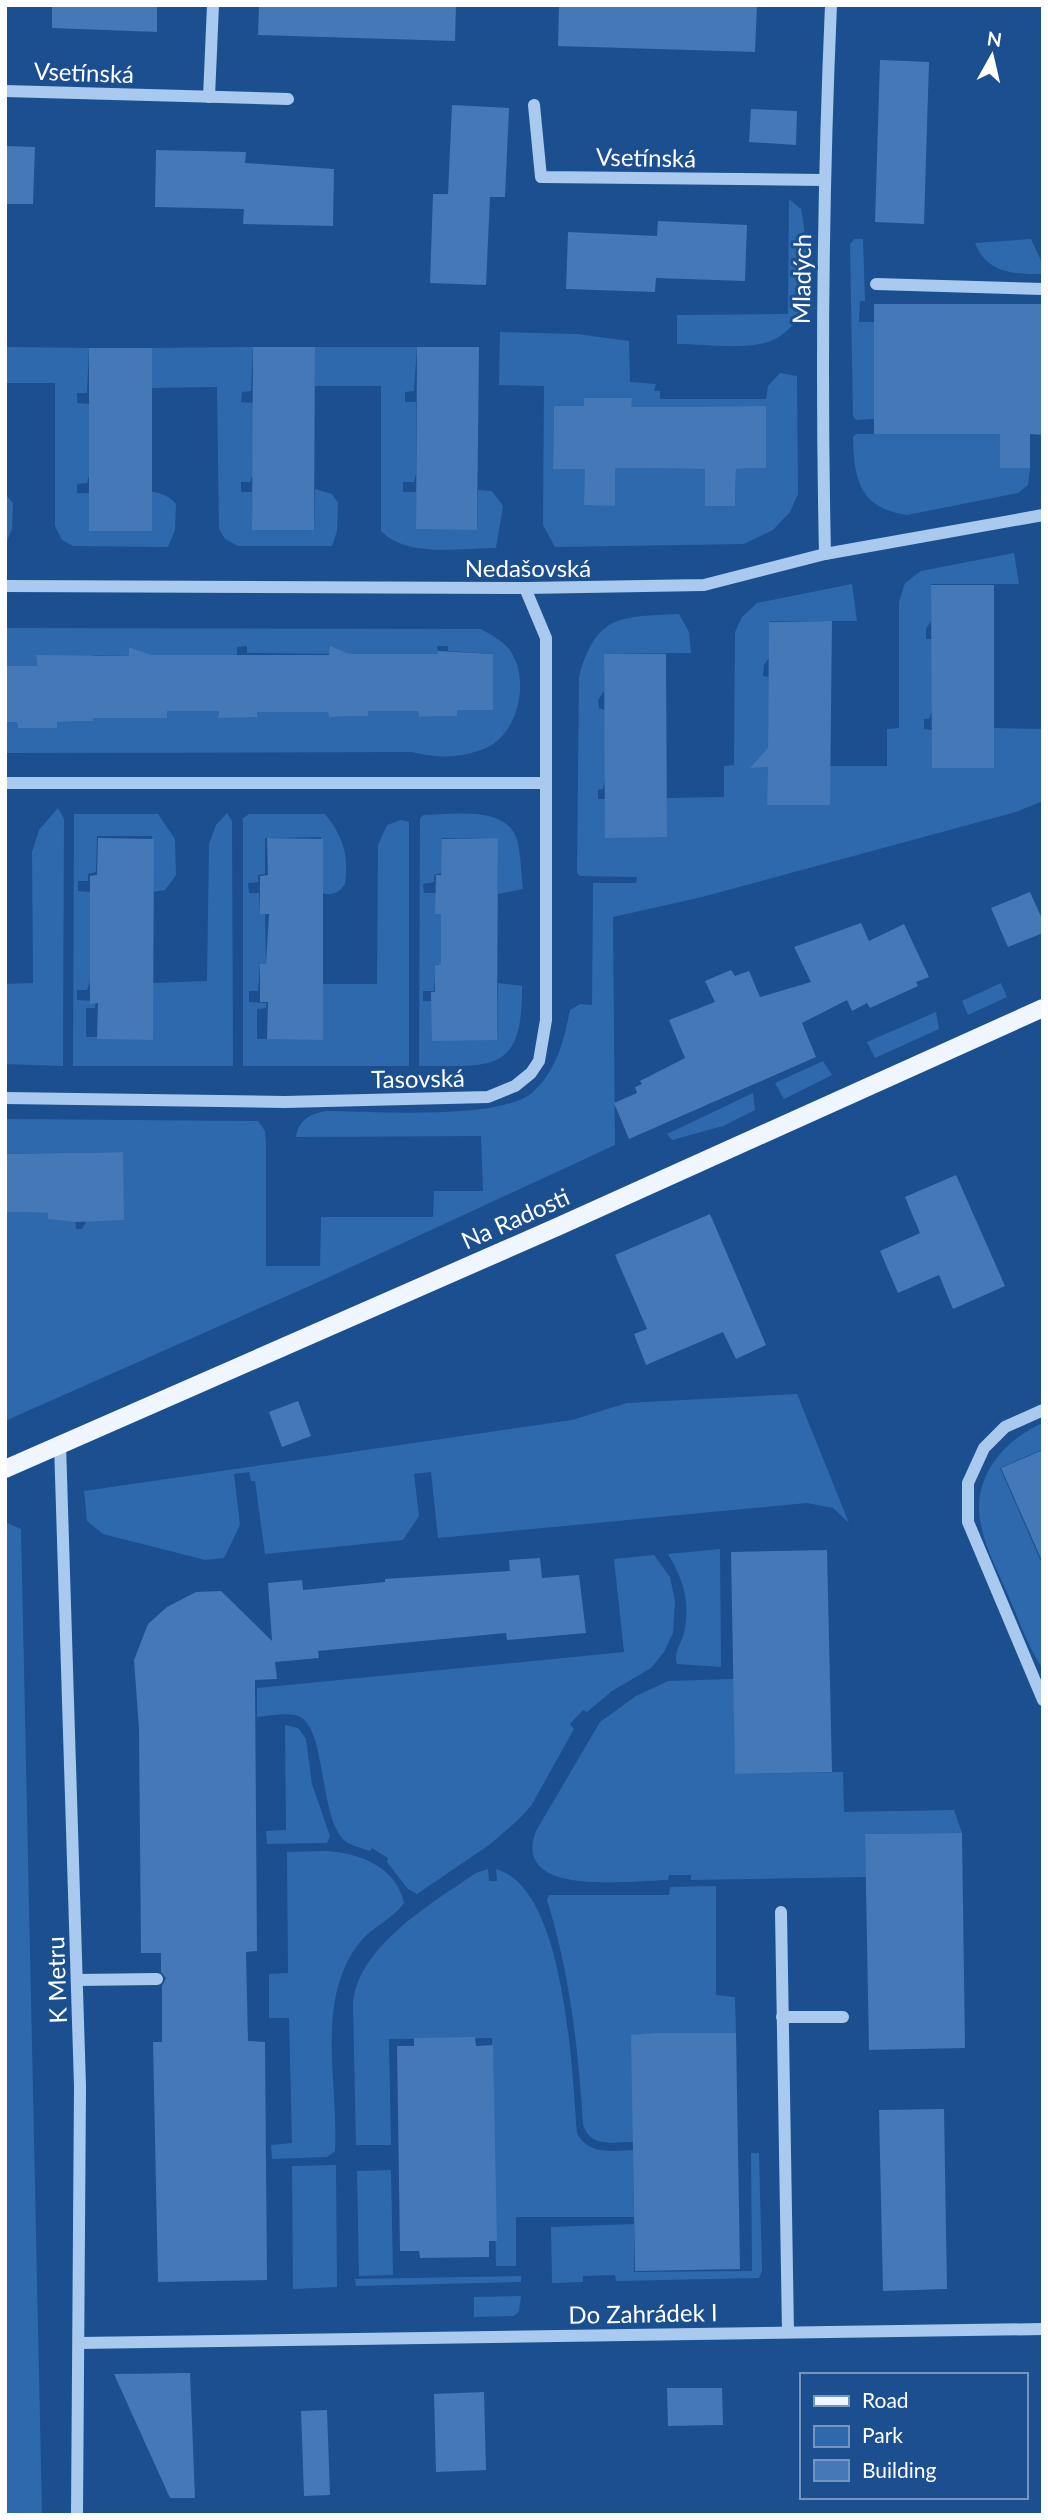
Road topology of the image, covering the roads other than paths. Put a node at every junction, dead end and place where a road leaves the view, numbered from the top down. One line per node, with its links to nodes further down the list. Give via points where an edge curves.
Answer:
1 (213, 5): 4 (street)
2 (831, 5): 7 (street, Mladých)
3 (5, 91): 4 (street, Vsetínská)
4 (209, 97): 5 (street, Vsetínská)
5 (288, 99)
6 (534, 105): 7 (street, Vsetínská, via 541,177)
7 (823, 180): 11 (street, Mladých)
8 (876, 285): 9 (street)
9 (1043, 289)
10 (1043, 514): 11 (street, Nedašovská)
11 (825, 554): 13 (street, Nedašovská, via 704,585)
12 (5, 586): 13 (street, Nedašovská)
13 (525, 588): 15 (street, Tasovská, via 546,638)
14 (5, 783): 15 (street)
15 (546, 783): 17 (street, Tasovská, via 546,1020 539,1061 515,1086 488,1097 380,1100)
16 (1043, 1008): 19 (main road, Na Radosti)
17 (5, 1098)
18 (1043, 1410): 21 (street, via 1005,1427 984,1448 968,1483 968,1522)
19 (60, 1444): 20 (main road, Na Radosti); 24 (street, K Metru)
20 (5, 1469)
21 (1043, 1700)
22 (780, 1912): 25 (street)
23 (157, 1979): 24 (street)
24 (76, 1980): 29 (street, K Metru)
25 (782, 2017): 26 (street); 28 (street)
26 (843, 2017)
27 (1043, 2329): 28 (street, Do Zahrádek I)
28 (788, 2332): 29 (street, Do Zahrádek I)
29 (79, 2343): 30 (street, K Metru)
30 (77, 2515)

